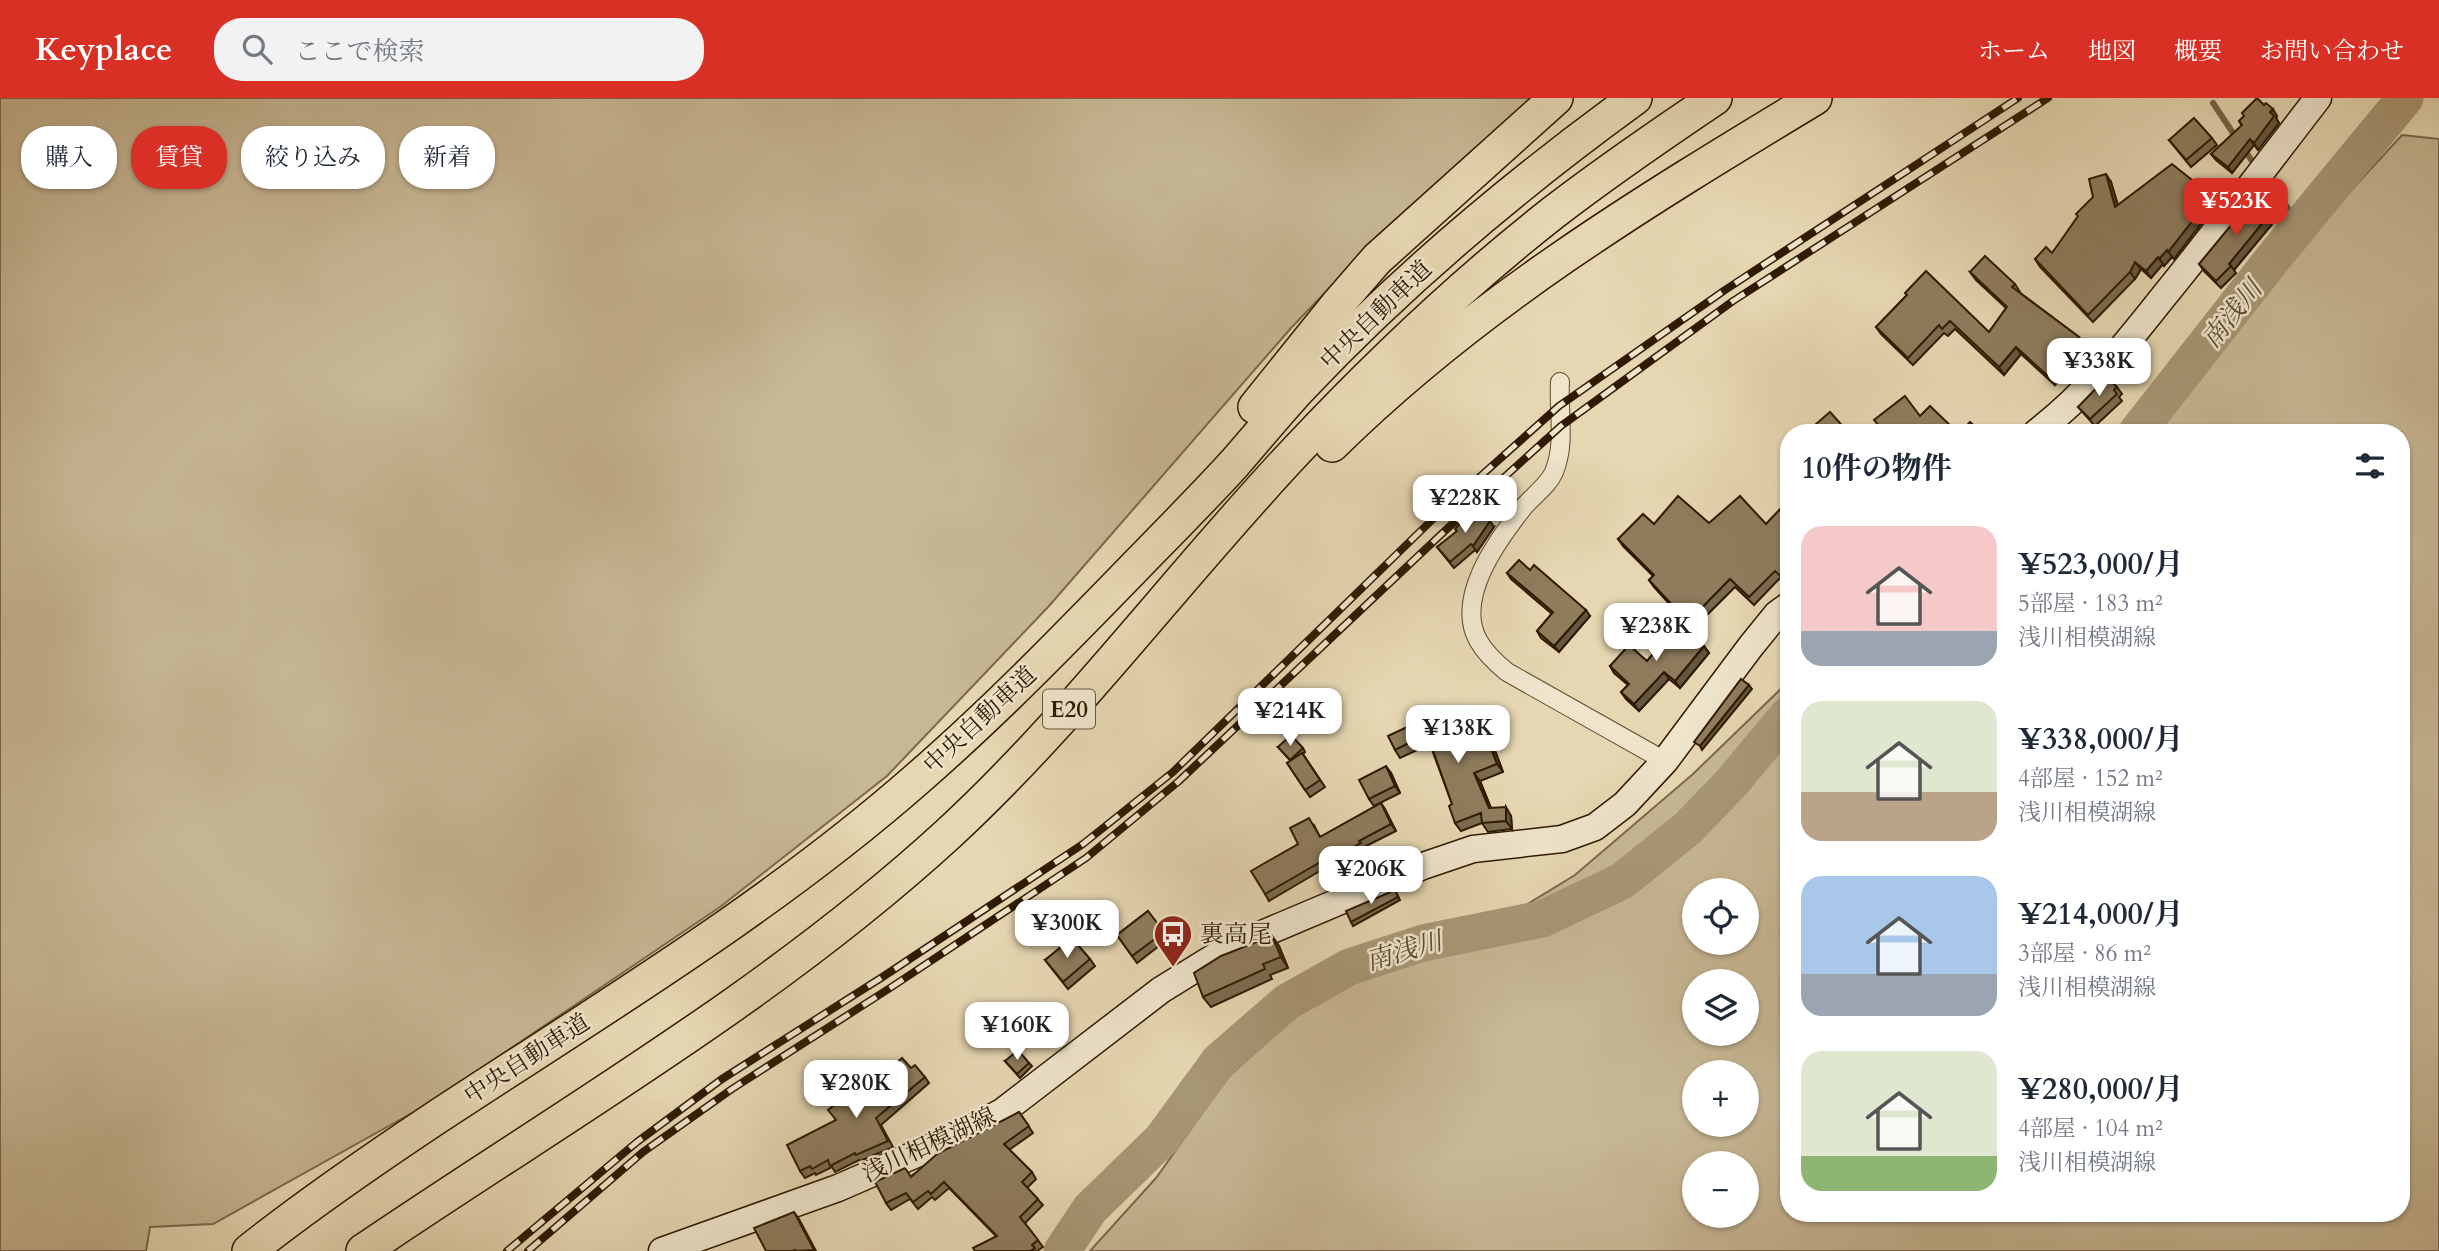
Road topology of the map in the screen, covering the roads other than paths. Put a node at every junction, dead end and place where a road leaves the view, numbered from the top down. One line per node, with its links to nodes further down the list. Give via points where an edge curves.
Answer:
1 (1556, 98): 7 (highway)
2 (1578, 98): 7 (highway)
3 (1635, 98): 12 (highway, 中央自動車道 / E20, via 1457,239 1369,319 1298,390 1233,466)
4 (1715, 98): 11 (highway, 中央自動車道 / E20, via 1550,215 1411,336 1296,451)
5 (1815, 98): 11 (highway, via 1661,190 1441,347 1355,422)
6 (2318, 98): 9 (main road, via 2105,370)
7 (1490, 159): 12 (highway, via 1377,259)
8 (1560, 382): 13 (street, via 1562,446 1553,475 1523,508 1482,569 1473,594 1477,639 1507,672)
9 (2047, 424)
10 (1780, 612): 13 (main road, 浅川相模湖線)
11 (1090, 685): 15 (highway, 中央自動車道 / E20, via 1023,761 947,835 789,965 654,1060)
12 (990, 714): 14 (highway, 中央自動車道 / E20, via 915,782 752,908 380,1155)
13 (1665, 761): 16 (main road, 浅川相模湖線, via 1625,804 1595,827 1562,839 1473,849 1230,948 1161,990 1002,1112 838,1188)
14 (249, 1251)
15 (363, 1251)
16 (662, 1251)

